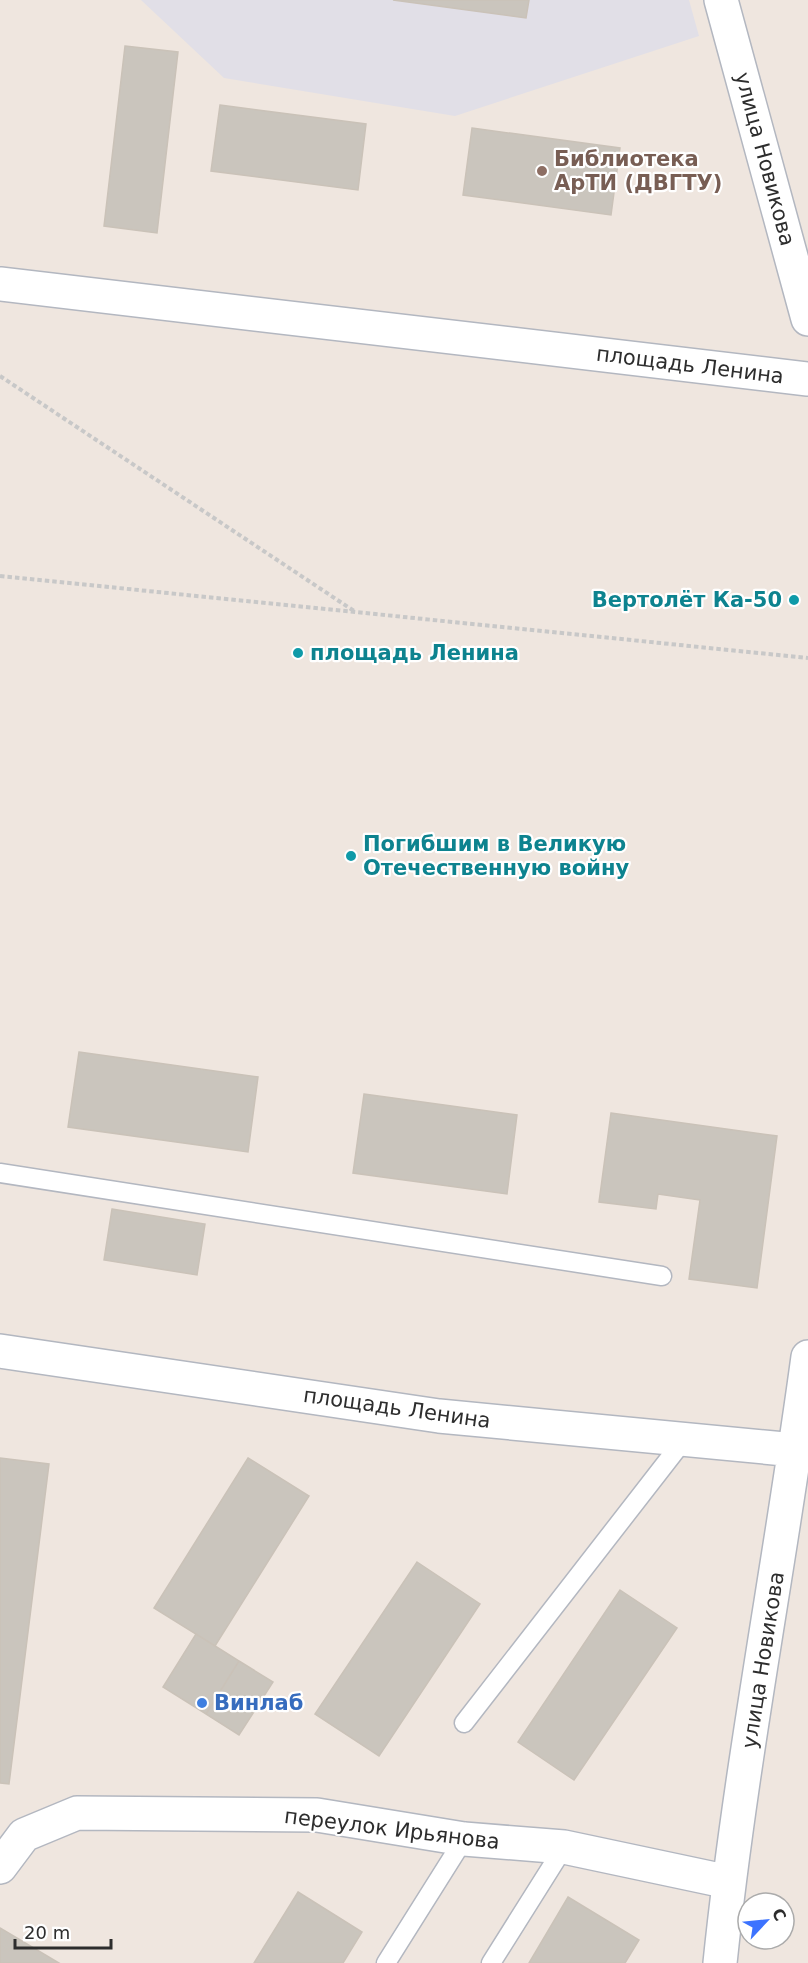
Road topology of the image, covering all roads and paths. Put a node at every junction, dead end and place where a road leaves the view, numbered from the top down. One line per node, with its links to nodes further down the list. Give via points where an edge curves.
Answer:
1 (721, 0): 3 (street, улица Новикова)
2 (0, 284): 5 (street, площадь Ленина)
3 (808, 319)
4 (0, 376): 7 (path)
5 (808, 379)
6 (0, 576): 7 (path)
7 (354, 611): 8 (path)
8 (808, 658)
9 (0, 1173): 10 (lane)
10 (662, 1276)
11 (0, 1351): 13 (street, площадь Ленина, via 439,1416)
12 (808, 1357): 14 (street, улица Новикова)
13 (683, 1440): 14 (street, площадь Ленина); 15 (lane)
14 (795, 1450): 19 (street, улица Новикова)
15 (464, 1723)
16 (464, 1839): 17 (street, переулок Ирьянова); 18 (street, переулок Ирьянова, via 317,1815 77,1813 24,1835); 20 (lane)
17 (564, 1847): 19 (street, переулок Ирьянова); 21 (lane)
18 (0, 1866)
19 (729, 1882): 22 (street, улица Новикова)
20 (386, 1963)
21 (491, 1963)
22 (720, 1963)

